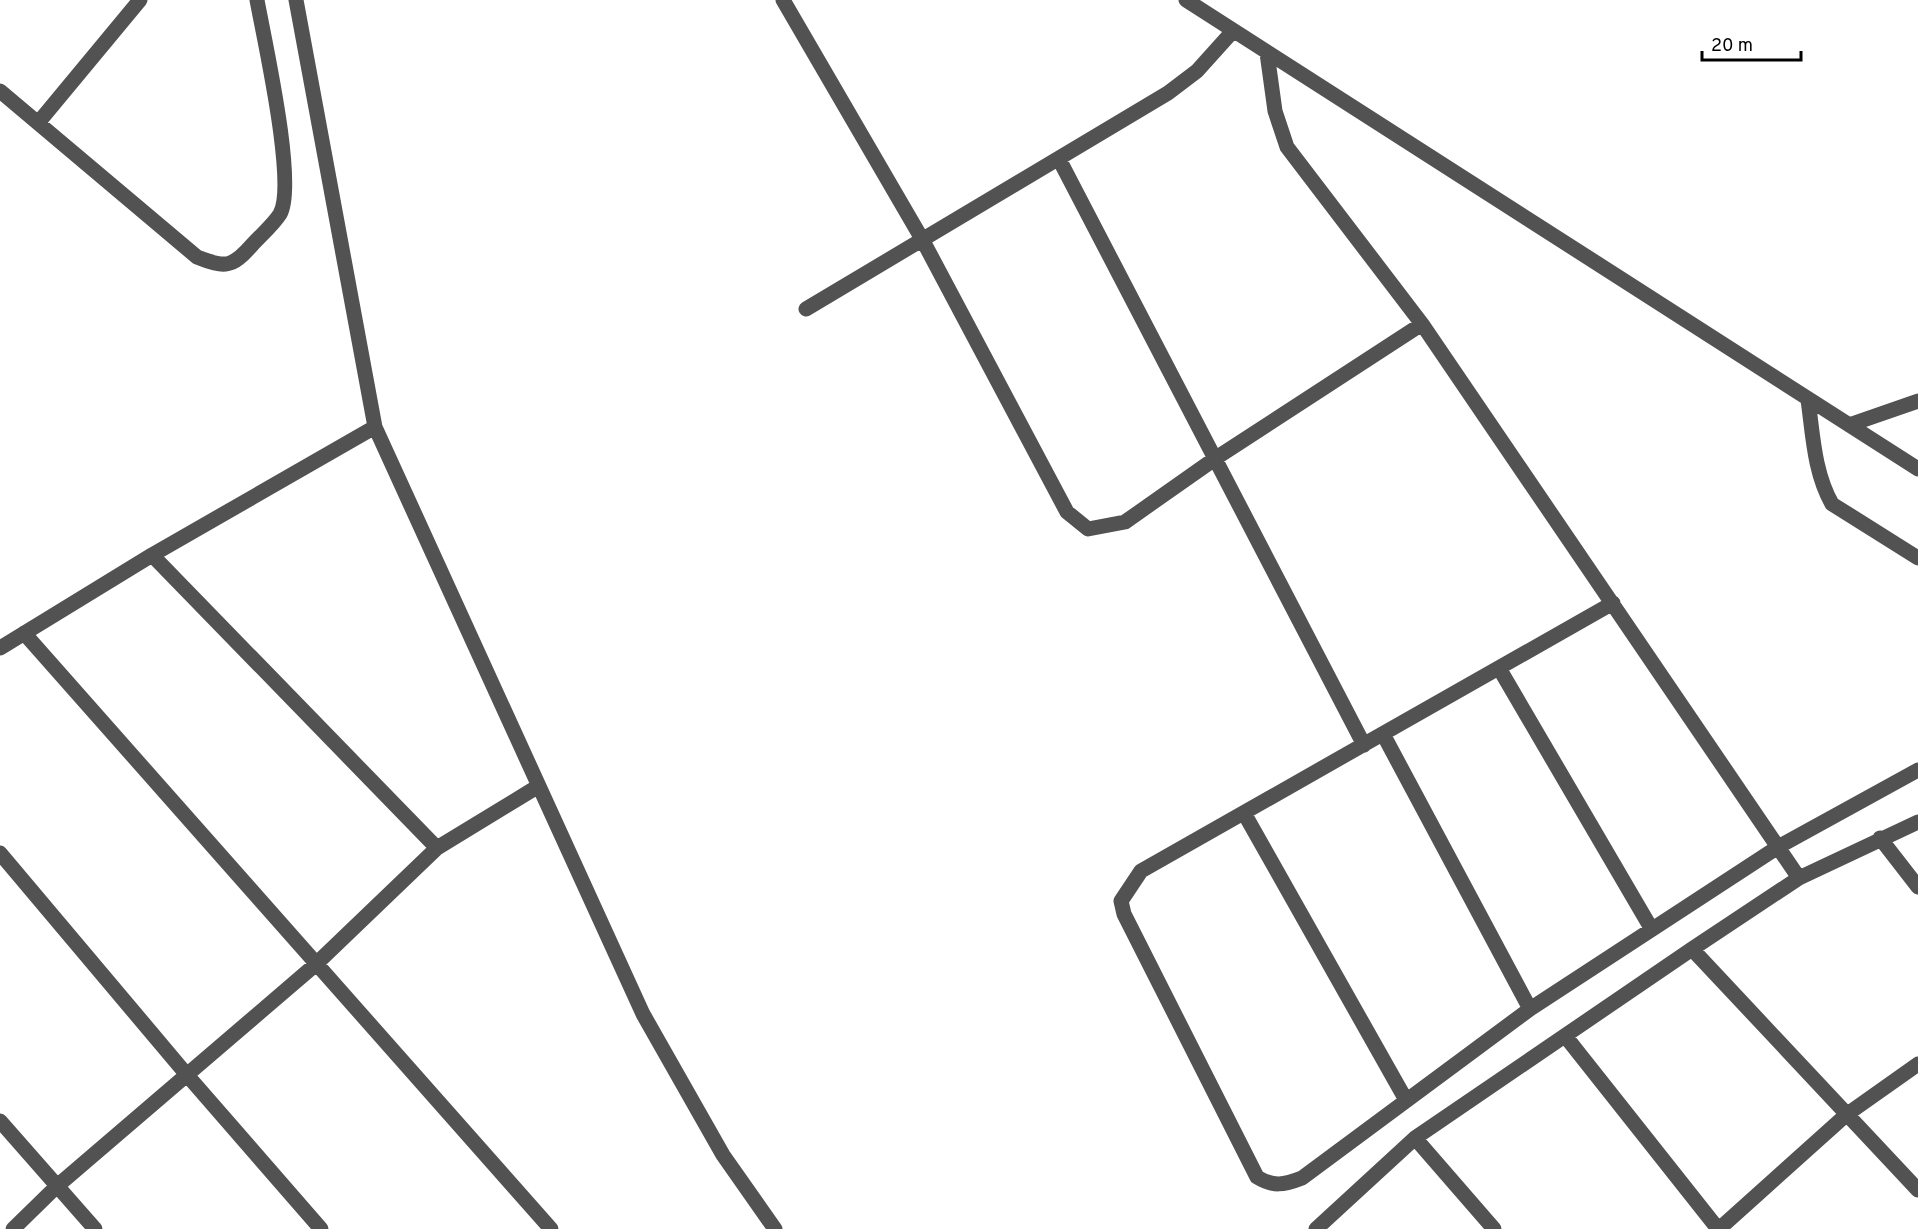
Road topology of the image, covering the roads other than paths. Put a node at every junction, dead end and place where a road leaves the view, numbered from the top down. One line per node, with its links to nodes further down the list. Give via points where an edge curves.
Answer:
1 (140, 0): 9 (street)
2 (257, 0): 9 (street, via 281,137 285,189 280,213 238,261 219,266 197,257)
3 (296, 0): 17 (street)
4 (783, 0): 11 (street)
5 (1186, 0): 6 (street)
6 (1233, 31): 7 (street); 10 (street, via 1197,71 1168,93)
7 (1266, 53): 13 (street, via 1275,111 1287,147); 14 (street)
8 (0, 91): 9 (street)
9 (38, 123)
10 (1059, 159): 11 (street); 18 (street)
11 (922, 239): 12 (street); 18 (street, via 1067,512 1088,529 1125,522)
12 (806, 309)
13 (1422, 324): 18 (street); 22 (street)
14 (1808, 400): 16 (street); 21 (street, via 1817,466 1832,504)
15 (1918, 401): 16 (street)
16 (1849, 425): 19 (street)
17 (375, 427): 20 (street); 29 (street)
18 (1216, 458): 27 (street)
19 (1918, 469)
20 (153, 555): 23 (street); 34 (street)
21 (1918, 558)
22 (1613, 603): 25 (street); 33 (street)
23 (24, 633): 24 (street); 40 (street)
24 (0, 648)
25 (1499, 668): 26 (street); 38 (street)
26 (1383, 734): 27 (street); 41 (street)
27 (1364, 745): 30 (street)
28 (1918, 770): 33 (street)
29 (537, 787): 34 (street); 55 (street, via 643,1014 723,1155)
30 (1244, 813): 45 (street); 45 (street, via 1142,871 1121,902 1257,1177 1269,1184 1282,1185 1302,1178)
31 (1918, 822): 32 (street)
32 (1880, 838): 36 (street); 37 (street)
33 (1778, 847): 36 (street); 38 (street)
34 (437, 848): 40 (street)
35 (0, 853): 44 (street)
36 (1799, 878): 39 (street)
37 (1918, 887)
38 (1651, 928): 41 (street)
39 (1692, 949): 42 (street); 46 (street)
40 (315, 965): 44 (street); 54 (street)
41 (1530, 1009): 45 (street)
42 (1566, 1037): 48 (street); 58 (street)
43 (1918, 1064): 46 (street)
44 (187, 1075): 49 (street); 53 (street)
45 (1406, 1100)
46 (1846, 1115): 50 (street); 58 (street)
47 (0, 1121): 49 (street)
48 (1415, 1138): 56 (street); 57 (street)
49 (56, 1187): 51 (street); 52 (street)
50 (1918, 1190)
51 (13, 1229)
52 (95, 1229)
53 (321, 1229)
54 (551, 1229)
55 (775, 1229)
56 (1316, 1229)
57 (1494, 1229)
58 (1719, 1229)

